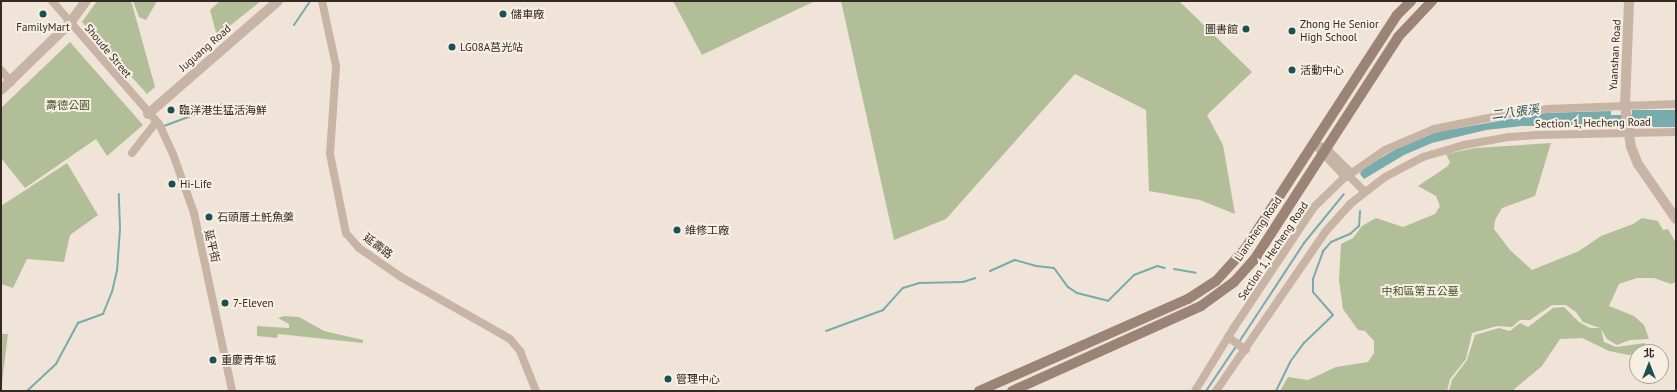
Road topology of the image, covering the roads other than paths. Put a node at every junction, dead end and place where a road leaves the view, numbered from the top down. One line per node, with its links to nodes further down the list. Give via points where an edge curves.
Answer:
1 (52, 1): 8 (street, Shoude Street)
2 (86, 1): 8 (street)
3 (278, 1): 14 (street, Juguang Road)
4 (322, 1): 27 (street, 延壽路, via 336,66 330,154 346,233 359,248 401,277 517,345)
5 (1412, 1): 18 (main road, Liancheng Road, via 1397,15)
6 (1432, 1): 19 (main road, Liancheng Road, via 1398,36)
7 (1629, 1): 13 (street, Yuanshan Road)
8 (70, 23): 10 (street); 14 (street, Shoude Street)
9 (1, 70): 10 (street)
10 (11, 82): 11 (street)
11 (1, 90)
12 (1676, 104): 13 (street, Section 1, Hecheng Road)
13 (1625, 108): 16 (street, Yuanshan Road); 21 (street, Section 1, Hecheng Road, via 1539,110 1434,129 1385,150)
14 (148, 114): 15 (street, 延平街)
15 (156, 122): 20 (street); 26 (street, 延平街, via 173,154 190,199)
16 (1628, 131): 17 (street, Section 1, Hecheng Road); 22 (street, Section 1, Hecheng Road, via 1537,134 1464,145 1423,157 1384,177); 23 (street, via 1638,164)
17 (1676, 132)
18 (1315, 144): 19 (street); 28 (main road, Liancheng Road, via 1245,249 1216,281 1188,299)
19 (1324, 151): 21 (street, via 1342,174); 29 (main road, Liancheng Road, via 1254,260 1224,290 1201,306)
20 (132, 153)
21 (1348, 175): 22 (street); 24 (street, Section 1, Hecheng Road, via 1305,220)
22 (1365, 192): 25 (street, Section 1, Hecheng Road, via 1326,231)
23 (1676, 219)
24 (1228, 337): 25 (street); 30 (street, Section 1, Hecheng Road)
25 (1246, 350): 31 (street, Section 1, Hecheng Road)
26 (232, 391)
27 (536, 391)
28 (979, 391)
29 (1012, 391)
30 (1195, 391)
31 (1216, 391)

